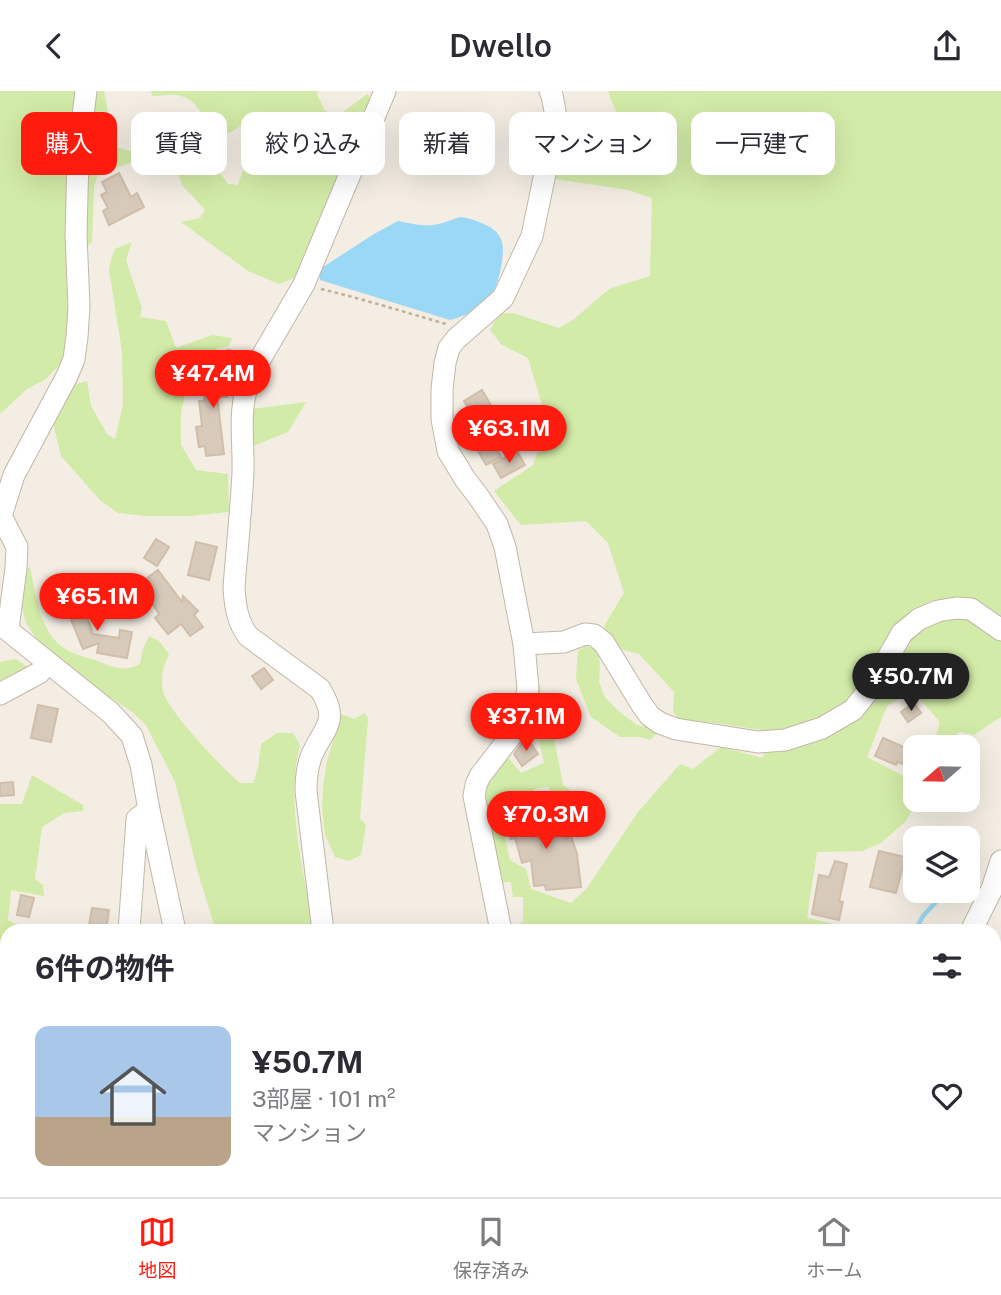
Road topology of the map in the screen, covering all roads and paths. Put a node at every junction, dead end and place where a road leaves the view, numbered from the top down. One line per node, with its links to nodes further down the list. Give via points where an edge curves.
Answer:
1 (86, 91): 6 (street, via 78,156 79,306 74,359 14,475 1,516 17,547)
2 (385, 91): 4 (street)
3 (550, 91): 5 (street, via 554,130 532,236 503,298)
4 (304, 284): 5 (path); 15 (street, via 245,390 234,606 248,636 320,689 327,700 328,729 311,757 306,791)
5 (466, 330): 8 (street, via 449,348 445,363 444,436 456,465 497,524)
6 (4, 626): 9 (street)
7 (1001, 630): 8 (street, via 971,609 938,611 919,619 902,633 872,687 853,710 822,728 785,740 758,742 660,723 650,716 604,643 594,635)
8 (524, 645): 16 (street, via 528,689 520,723 480,776 474,796)
9 (48, 663): 10 (street); 11 (street, via 111,713 132,736)
10 (0, 695)
11 (149, 810): 13 (street, via 138,818); 14 (street)
12 (1001, 861): 17 (street)
13 (130, 924)
14 (173, 924)
15 (322, 924)
16 (500, 924)
17 (974, 924)

